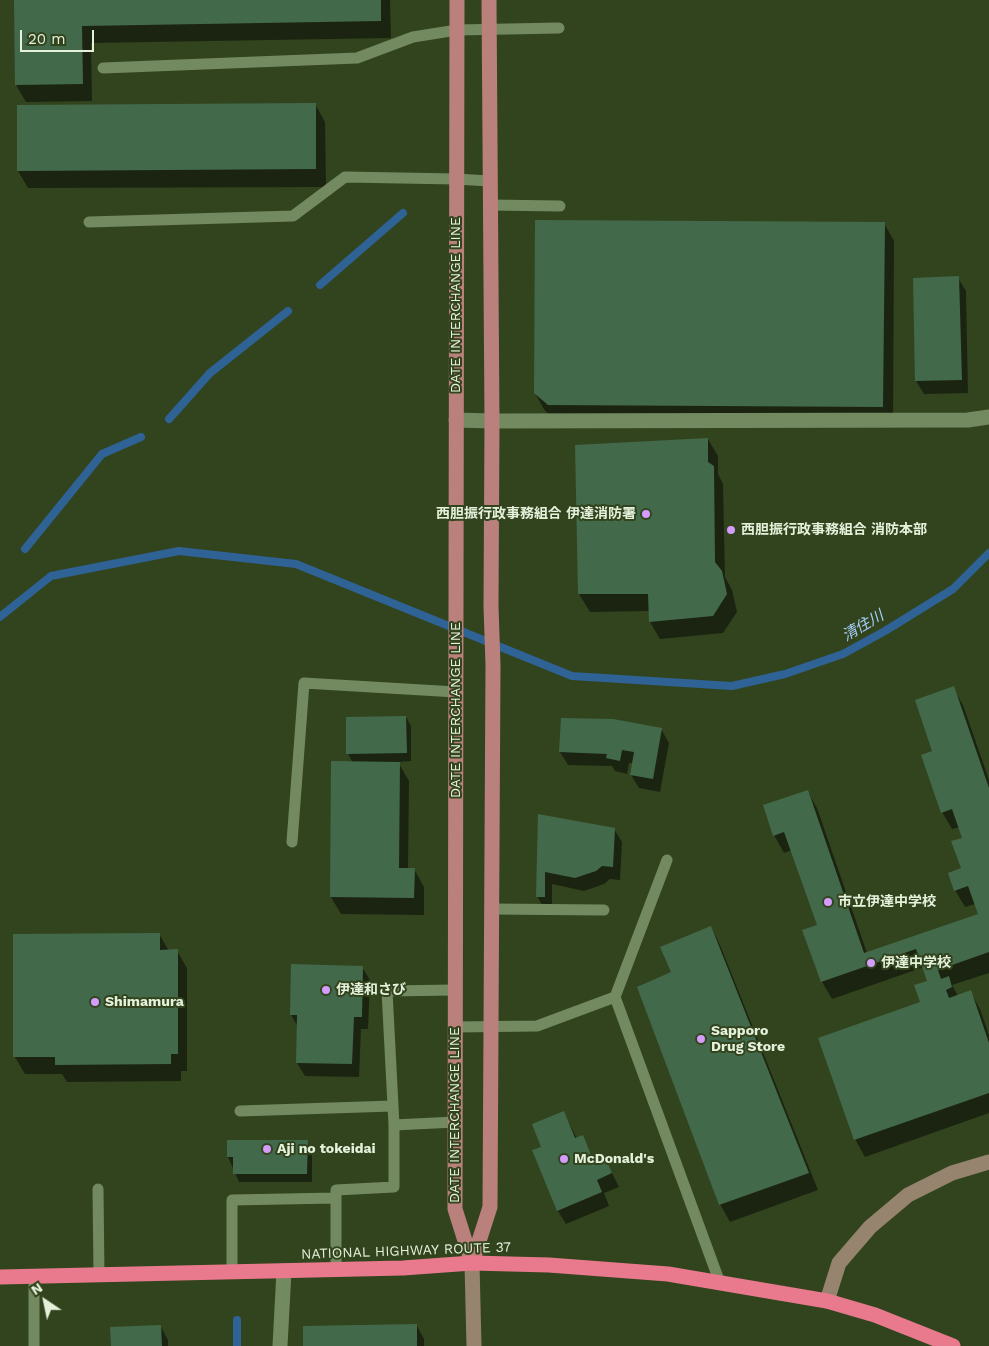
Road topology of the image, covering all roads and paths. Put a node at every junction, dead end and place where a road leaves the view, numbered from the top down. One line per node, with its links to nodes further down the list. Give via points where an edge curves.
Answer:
1 (457, 0): 5 (main road, DATE INTERCHANGE LINE)
2 (489, 0): 4 (main road)
3 (559, 28): 4 (lane)
4 (488, 29): 5 (lane); 8 (main road)
5 (457, 30): 6 (lane, via 413,36 357,58); 7 (main road, DATE INTERCHANGE LINE)
6 (103, 68)
7 (456, 179): 8 (lane); 11 (lane, via 345,177 293,216); 13 (main road, DATE INTERCHANGE LINE)
8 (489, 181): 9 (main road)
9 (489, 205): 10 (lane); 14 (main road)
10 (560, 206)
11 (89, 222)
12 (989, 417): 14 (street, via 968,420)
13 (456, 420): 14 (street); 15 (main road, DATE INTERCHANGE LINE)
14 (492, 421): 18 (main road)
15 (456, 692): 16 (lane, via 304,683); 20 (main road, DATE INTERCHANGE LINE)
16 (292, 842)
17 (667, 860): 21 (lane)
18 (491, 909): 19 (lane); 22 (main road)
19 (604, 910)
20 (455, 990): 23 (main road, DATE INTERCHANGE LINE); 24 (lane, via 387,991)
21 (614, 997): 22 (lane, via 536,1026); 38 (lane)
22 (491, 1026): 23 (lane); 31 (main road, via 490,1207)
23 (456, 1027): 26 (main road, DATE INTERCHANGE LINE)
24 (392, 1106): 25 (lane); 27 (lane)
25 (240, 1111)
26 (455, 1122): 27 (lane); 31 (main road, DATE INTERCHANGE LINE, via 455,1209)
27 (394, 1125): 30 (lane, via 394,1187 336,1190)
28 (989, 1162): 39 (street, via 952,1173 908,1195 870,1227 838,1263)
29 (98, 1189): 35 (lane)
30 (336, 1198): 32 (lane); 34 (lane, via 232,1200)
31 (472, 1263): 32 (highway, NATIONAL HIGHWAY ROUTE 37); 38 (highway, NATIONAL HIGHWAY ROUTE 37, via 668,1274); 42 (street)
32 (336, 1270): 33 (highway, NATIONAL HIGHWAY ROUTE 37)
33 (284, 1271): 34 (highway, NATIONAL HIGHWAY ROUTE 37); 41 (street)
34 (232, 1272): 35 (highway, NATIONAL HIGHWAY ROUTE 37)
35 (99, 1275): 37 (highway, NATIONAL HIGHWAY ROUTE 37)
36 (0, 1277): 37 (highway, NATIONAL HIGHWAY ROUTE 37)
37 (34, 1277): 40 (lane)
38 (720, 1283): 39 (highway, NATIONAL HIGHWAY ROUTE 37)
39 (828, 1301): 43 (highway, NATIONAL HIGHWAY ROUTE 37, via 875,1315)
40 (34, 1346)
41 (280, 1346)
42 (474, 1346)
43 (953, 1346)

